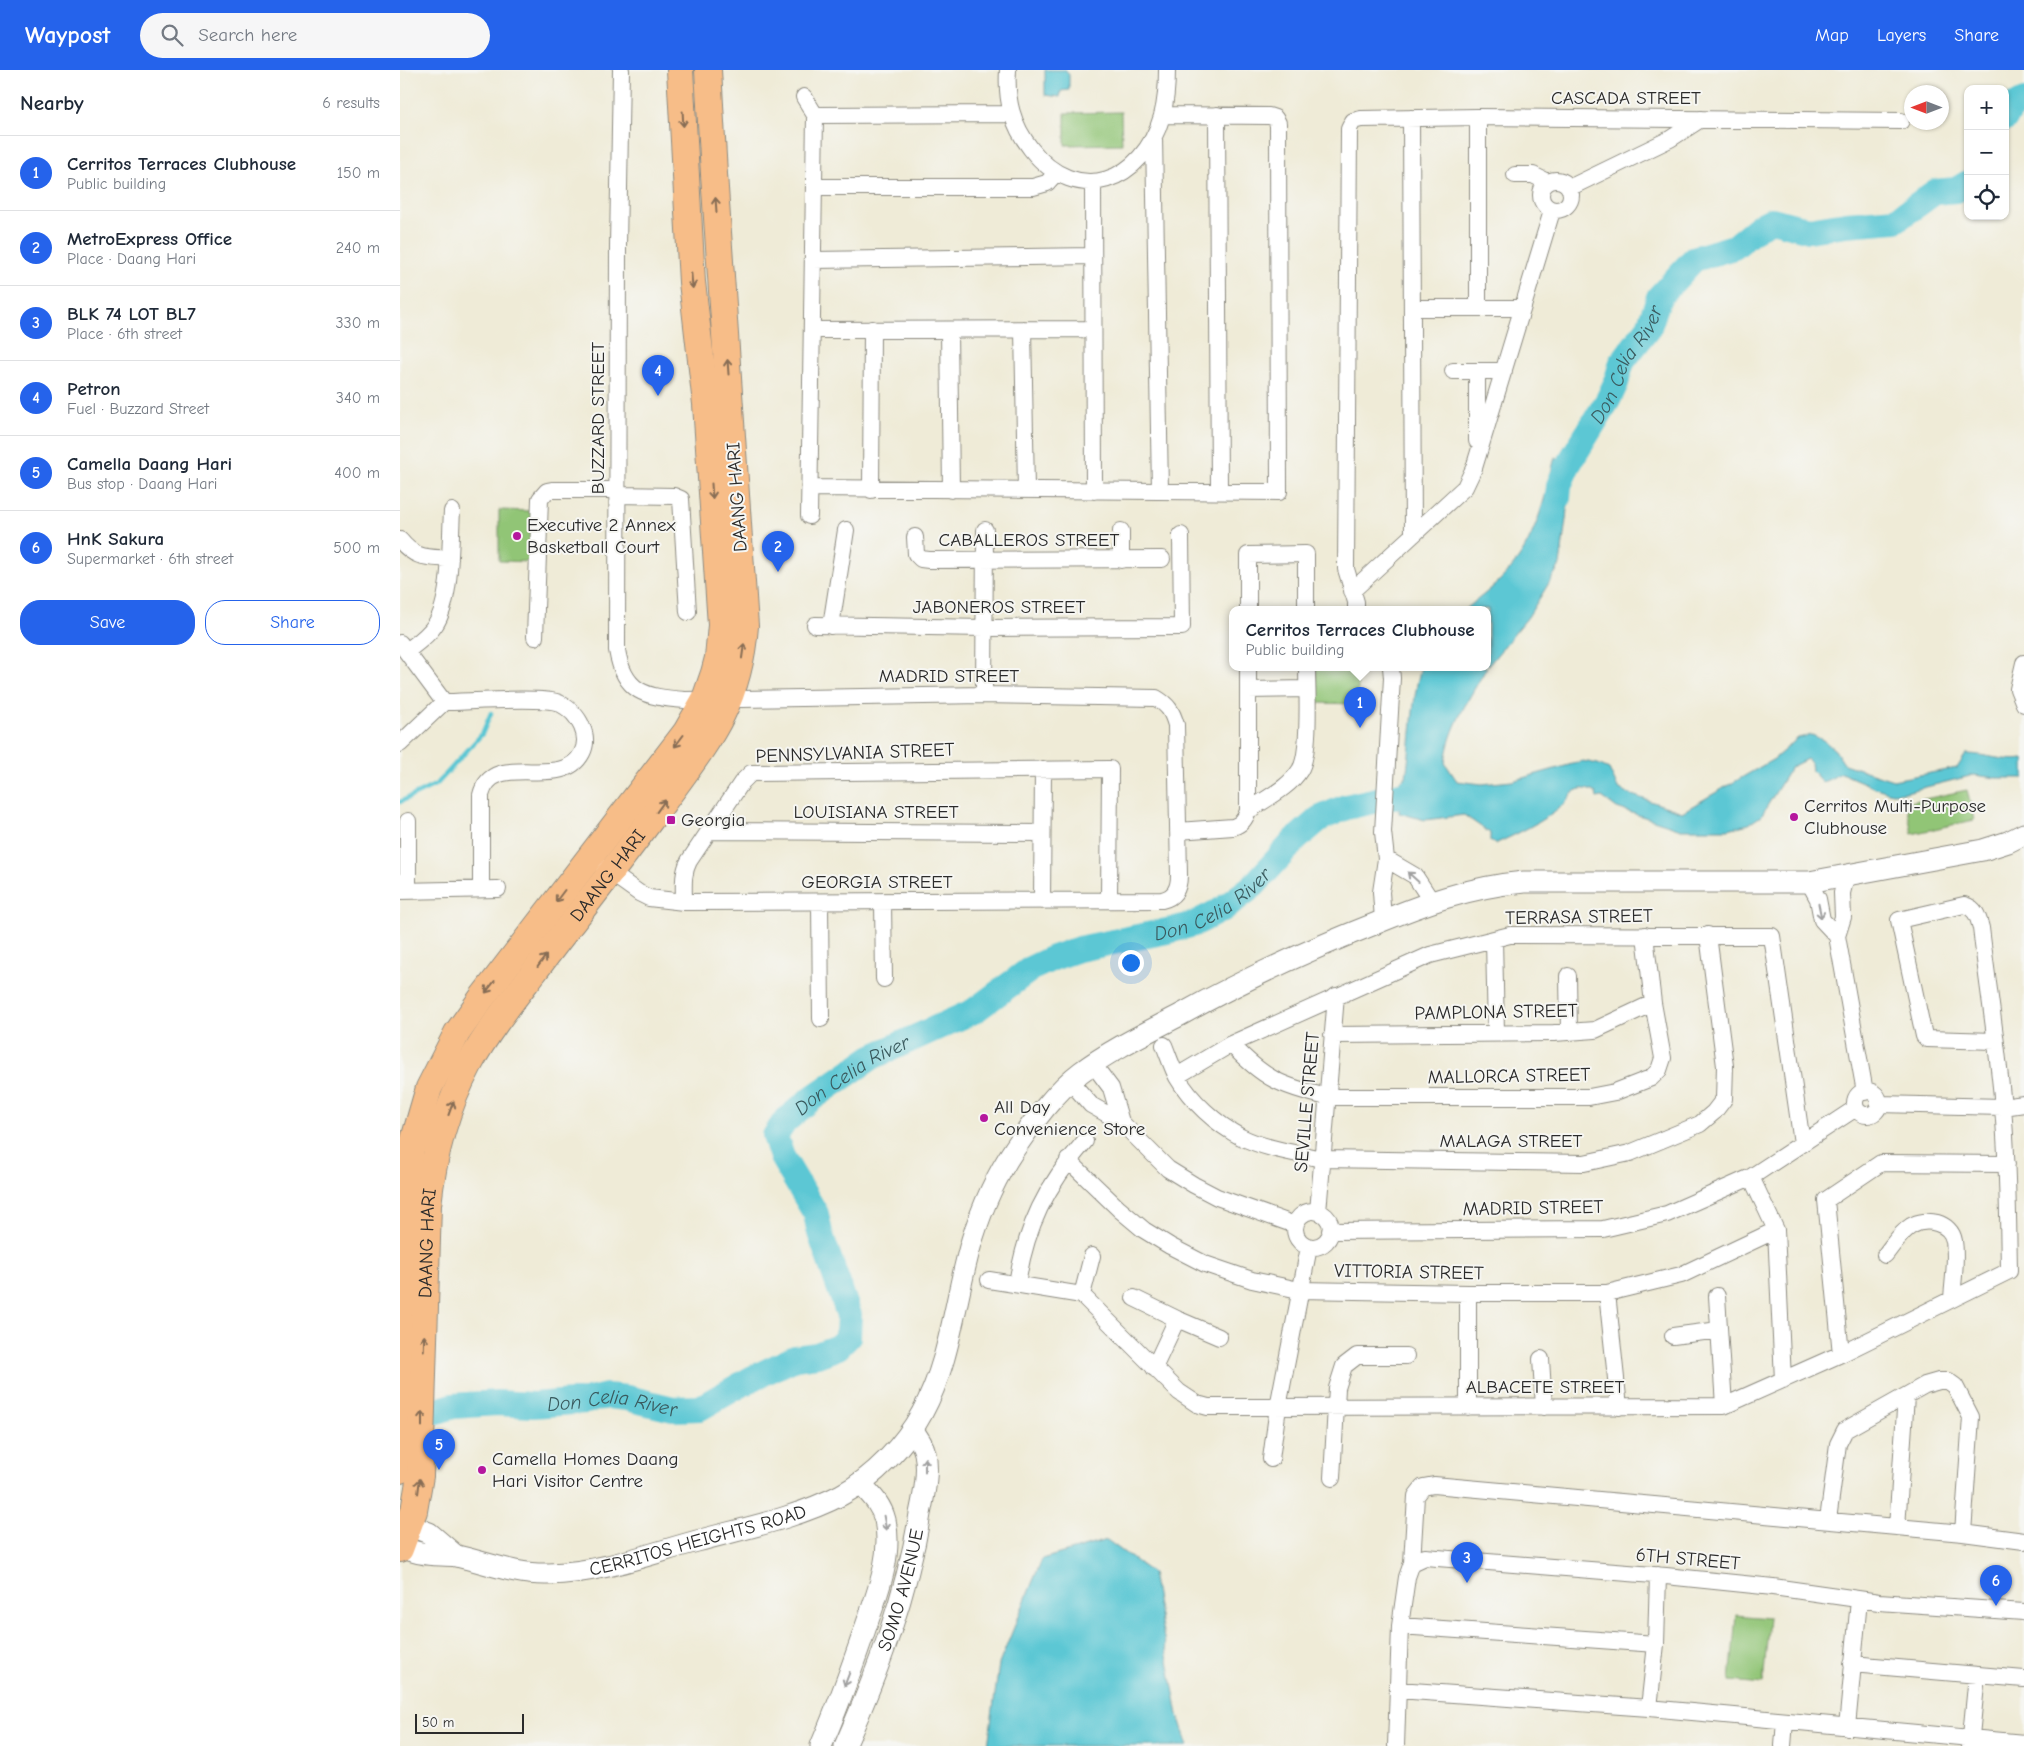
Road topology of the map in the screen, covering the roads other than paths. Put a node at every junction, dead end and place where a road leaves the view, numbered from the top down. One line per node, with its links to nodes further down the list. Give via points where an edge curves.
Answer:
1 (622, 70): 45 (street, BUZZARD STREET)
2 (680, 70): 36 (main road, DAANG HARI, one-way to 36, via 692,282)
3 (708, 70): 36 (main road, DAANG HARI, one-way to 3, via 714,174)
4 (1008, 70): 7 (street)
5 (1167, 70): 9 (street)
6 (804, 97): 8 (street)
7 (1011, 114): 8 (street); 16 (street, via 1021,136 1044,164)
8 (815, 115): 20 (street)
9 (1162, 115): 10 (street); 15 (street)
10 (1217, 115): 44 (street); 44 (street, via 1275,118 1278,124 1279,492)
11 (1478, 117): 12 (street, CASCADA STREET); 13 (street, CASCADA STREET); 26 (street)
12 (1411, 118): 25 (street); 59 (street, CASCADA STREET, via 1361,118 1352,121 1349,129 1346,569)
13 (1701, 119): 14 (street, CASCADA STREET); 21 (street, via 1670,139)
14 (1901, 121)
15 (1154, 136): 19 (street, via 1141,157 1126,171); 43 (street)
16 (1056, 173): 19 (street); 20 (street, via 1047,183 1033,187)
17 (1515, 175): 18 (street, via 1533,175)
18 (1547, 182): 21 (street, via 1557,180); 22 (street, via 1540,196)
19 (1093, 183): 23 (street)
20 (814, 187): 24 (street)
21 (1569, 188): 22 (street, via 1570,203 1562,210)
22 (1552, 211): 27 (street)
23 (1093, 256): 24 (street); 30 (street)
24 (813, 260): 31 (street)
25 (1412, 308): 26 (street); 52 (street)
26 (1478, 308): 27 (street)
27 (1522, 308): 35 (street)
28 (872, 329): 31 (street); 32 (street); 39 (street)
29 (1023, 329): 30 (street); 32 (street); 41 (street)
30 (1092, 329): 42 (street)
31 (812, 330): 38 (street)
32 (949, 330): 40 (street)
33 (1453, 371): 34 (street)
34 (1476, 371): 35 (street); 37 (street)
35 (1504, 371): 37 (street)
36 (718, 402): 73 (main road, DAANG HARI, one-way to 36, via 743,651 745,626); 74 (main road, DAANG HARI, one-way to 74, via 721,625 718,658)
37 (1477, 456): 52 (street, via 1465,487)
38 (810, 488): 39 (street); 47 (street)
39 (871, 490): 40 (street)
40 (950, 490): 41 (street)
41 (1026, 490): 42 (street)
42 (1094, 491): 43 (street)
43 (1160, 491): 44 (street)
44 (1219, 491)
45 (618, 492): 62 (street, via 681,499); 64 (street, via 552,490 540,499); 74 (street, BUZZARD STREET, via 617,650 623,672 640,691 650,696)
46 (452, 511): 55 (street)
47 (809, 516)
48 (846, 530): 63 (street, JABONEROS STREET, via 823,626)
49 (986, 530): 57 (street)
50 (1121, 531): 58 (street)
51 (1181, 535): 63 (street, JABONEROS STREET, via 1182,627)
52 (1413, 535): 59 (street)
53 (915, 537): 57 (street, CABALLEROS STREET, via 916,554 921,559)
54 (400, 540): 55 (street, via 416,555)
55 (450, 559): 65 (street, via 445,600 436,625 428,634)
56 (1162, 559): 58 (street, CABALLEROS STREET)
57 (984, 560): 58 (street, CABALLEROS STREET); 63 (street)
58 (1121, 560)
59 (1357, 603)
60 (1248, 606): 61 (street, via 1248,555 1306,554)
61 (1306, 606)
62 (688, 612)
63 (985, 628): 72 (street)
64 (535, 637)
65 (403, 647): 75 (street)
66 (2024, 664): 76 (street, via 2018,689)
67 (1248, 671): 71 (street)
68 (1307, 671): 70 (street)
69 (1391, 671): 86 (street, via 1383,832)
70 (1307, 689): 71 (street); 79 (street, via 1306,749 1301,770 1282,788)
71 (1248, 690): 79 (street)
72 (984, 695): 73 (street, MADRID STREET); 82 (street, MADRID STREET, via 1146,696 1166,703 1176,725)
73 (731, 698): 74 (street, BUZZARD STREET); 87 (main road, DAANG HARI, one-way to 73, via 708,740)
74 (705, 700): 85 (main road, DAANG HARI, one-way to 85, via 686,732)
75 (444, 702): 77 (street); 90 (street, via 557,702 579,721 585,734 582,754 562,769 500,773 483,786 480,795)
76 (2024, 704)
77 (400, 744)
78 (1043, 769): 81 (street, PENNSYLVANIA STREET, via 756,772 742,782); 83 (street); 93 (street, PENNSYLVANIA STREET, via 1110,768)
79 (1248, 810): 82 (street, via 1240,825)
80 (408, 821): 92 (street)
81 (709, 831): 83 (street, LOUISIANA STREET); 95 (street, PENNSYLVANIA STREET, via 685,869)
82 (1178, 831): 93 (street, GEORGIA STREET, via 1179,884 1175,893 1162,900)
83 (1042, 833): 94 (street)
84 (2024, 834): 88 (street, CERRITOS HEIGHTS ROAD, via 1983,850)
85 (590, 858): 87 (street, GEORGIA STREET); 156 (main road, DAANG HARI, one-way to 156, via 481,999 453,1041 426,1095 411,1150 403,1242)
86 (1386, 859): 98 (street, one-way to 86, via 1414,876); 99 (street, via 1380,892)
87 (611, 873): 95 (street, GEORGIA STREET, via 649,898); 156 (main road, DAANG HARI, one-way to 87, via 433,1169 451,1107 469,1065 493,1027)
88 (1846, 877): 89 (street, CERRITOS HEIGHTS ROAD); 102 (street, via 1842,893 1843,917)
89 (1809, 882): 98 (street, CERRITOS HEIGHTS ROAD, via 1524,882 1485,887); 102 (street, one-way to 102, via 1818,898 1822,920)
90 (481, 888): 91 (street); 92 (street)
91 (498, 888)
92 (404, 891)
93 (1109, 900): 94 (street, GEORGIA STREET)
94 (1042, 901): 97 (street, GEORGIA STREET)
95 (684, 902): 96 (street, GEORGIA STREET)
96 (820, 902): 97 (street, GEORGIA STREET); 108 (street)
97 (883, 902): 105 (street)
98 (1432, 902): 99 (street, CERRITOS HEIGHTS ROAD)
99 (1383, 920): 115 (street, CERRITOS HEIGHTS ROAD, via 1238,983)
100 (1645, 935): 101 (street, TERRASA STREET); 103 (street, TERRASA STREET, via 1510,935); 107 (street, MALLORCA STREET)
101 (1708, 935): 126 (street, TERRASA STREET, via 1772,936); 127 (street, MALAGA STREET, via 1725,1066 1724,1099 1700,1124 1630,1153 1584,1162)
102 (1837, 936): 118 (street)
103 (1494, 939): 106 (street, TERRASA STREET, via 1430,955); 110 (street)
104 (1568, 976): 109 (street)
105 (884, 979)
106 (1336, 996): 111 (street, SEVILLE STREET); 113 (street, TERRASA STREET)
107 (1653, 1003): 109 (street, PAMPLONA STREET, via 1595,1030); 119 (street, MALLORCA STREET, via 1663,1058 1660,1070 1651,1078 1615,1092 1589,1097)
108 (822, 1019)
109 (1569, 1032): 110 (street, PAMPLONA STREET)
110 (1496, 1033): 111 (street, PAMPLONA STREET)
111 (1332, 1035): 119 (street, SEVILLE STREET)
112 (1995, 1041): 112 (street, via 1981,928 1971,906 1899,920 1924,1036 1927,1039); 122 (street)
113 (1231, 1044): 116 (street, TERRASA STREET); 119 (street, MALLORCA STREET, via 1251,1065 1272,1080)
114 (1164, 1045): 116 (street, MALAGA STREET)
115 (1093, 1064): 117 (street, CERRITOS HEIGHTS ROAD); 124 (street, via 1111,1088)
116 (1177, 1076): 127 (street, MALAGA STREET, via 1215,1120 1241,1137)
117 (1070, 1081): 124 (street, via 1091,1105); 164 (street, CERRITOS HEIGHTS ROAD, via 1013,1150 982,1210 971,1242 945,1353 923,1412)
118 (1865, 1092): 120 (street, via 1875,1095); 123 (street, via 1856,1098)
119 (1327, 1097): 127 (street, SEVILLE STREET)
120 (1878, 1104): 122 (street); 123 (street, via 1876,1111 1869,1115 1861,1114)
121 (2024, 1104): 122 (street)
122 (2003, 1107): 129 (street)
123 (1856, 1108): 126 (street, MADRID STREET)
124 (1120, 1122): 132 (street, via 1168,1169 1194,1185)
125 (1085, 1141): 128 (street)
126 (1802, 1143): 130 (street, MADRID STREET)
127 (1322, 1159): 131 (street, SEVILLE STREET)
128 (1068, 1160): 139 (street, via 1034,1217 1022,1253); 140 (street, VITTORIA STREET, via 1119,1209 1170,1246 1214,1267 1252,1280)
129 (2007, 1164): 146 (street, ALBACETE STREET, via 2009,1271); 151 (street, via 1881,1162 1826,1200)
130 (1751, 1177): 133 (street); 134 (street, MADRID STREET, via 1667,1214 1603,1229)
131 (1318, 1212): 132 (street, via 1304,1214); 134 (street, via 1327,1219)
132 (1295, 1225): 135 (street, via 1298,1239)
133 (1776, 1230): 141 (street, VITTORIA STREET, via 1681,1276); 155 (street)
134 (1330, 1231): 135 (street, via 1323,1244)
135 (1309, 1246): 140 (street)
136 (1885, 1255): 146 (street, via 1912,1226 1940,1223 1949,1229 1954,1239)
137 (1092, 1256): 143 (street)
138 (989, 1280): 139 (street)
139 (1017, 1284): 143 (street)
140 (1299, 1290): 142 (street, VITTORIA STREET); 159 (street)
141 (1607, 1293): 142 (street, VITTORIA STREET); 163 (street)
142 (1468, 1294): 161 (street)
143 (1082, 1295): 154 (street, ALBACETE STREET)
144 (1717, 1296): 148 (street)
145 (1134, 1298): 147 (street)
146 (1952, 1299): 151 (street, ALBACETE STREET)
147 (1176, 1319): 150 (street); 154 (street)
148 (1719, 1330): 149 (street); 158 (street)
149 (1673, 1336)
150 (1219, 1337)
151 (1841, 1354): 155 (street, ALBACETE STREET)
152 (1406, 1356): 160 (street, via 1357,1356 1344,1366)
153 (1541, 1359): 162 (street)
154 (1154, 1368): 159 (street, ALBACETE STREET, via 1197,1404 1219,1408)
155 (1783, 1380): 158 (street, ALBACETE STREET)
156 (412, 1392): 165 (main road, DAANG HARI)
157 (1906, 1396): 169 (street, via 1846,1430 1838,1444); 170 (street); 171 (street, via 1925,1385 1939,1380 1948,1381 1955,1386 1971,1417)
158 (1724, 1406): 163 (street, ALBACETE STREET)
159 (1278, 1407): 160 (street, ALBACETE STREET); 166 (street)
160 (1335, 1407): 161 (street, ALBACETE STREET); 167 (street)
161 (1468, 1407): 162 (street, ALBACETE STREET)
162 (1544, 1407): 163 (street, ALBACETE STREET)
163 (1620, 1407)
164 (912, 1430): 168 (street, CERRITOS HEIGHTS ROAD, via 878,1469); 190 (street, SOMO AVENUE, one-way to 164, via 885,1646 906,1580 918,1525 926,1461 922,1443)
165 (408, 1454): 172 (main road, DAANG HARI, one-way to 165, via 418,1496)
166 (1271, 1459)
167 (1332, 1478)
168 (860, 1483): 172 (street, CERRITOS HEIGHTS ROAD, via 802,1511 593,1569 528,1574 456,1556 422,1554); 189 (street, SOMO AVENUE, one-way to 189, via 882,1511 887,1549 873,1606)
169 (1828, 1520): 170 (street); 174 (street, via 1434,1485 1423,1487 1416,1496)
170 (1898, 1527): 171 (street)
171 (1963, 1533): 173 (street)
172 (402, 1538)
173 (2024, 1541)
174 (1412, 1564): 175 (street, 6TH STREET, via 1425,1557 1438,1557); 178 (street, via 1407,1576)
175 (1658, 1575): 176 (street, 6TH STREET); 179 (street)
176 (1859, 1600): 177 (street, 6TH STREET); 180 (street)
177 (2024, 1612)
178 (1400, 1626): 179 (street); 183 (street)
179 (1656, 1644): 184 (street)
180 (1852, 1664): 181 (street); 186 (street)
181 (1977, 1675): 182 (street); 187 (street)
182 (2024, 1678)
183 (1398, 1690): 184 (street); 191 (street)
184 (1649, 1708): 185 (street)
185 (1785, 1721): 186 (street); 192 (street)
186 (1847, 1727): 187 (street)
187 (1971, 1742): 188 (street)
188 (2024, 1743)
189 (821, 1746)
190 (846, 1746)
191 (1396, 1746)
192 (1783, 1746)

